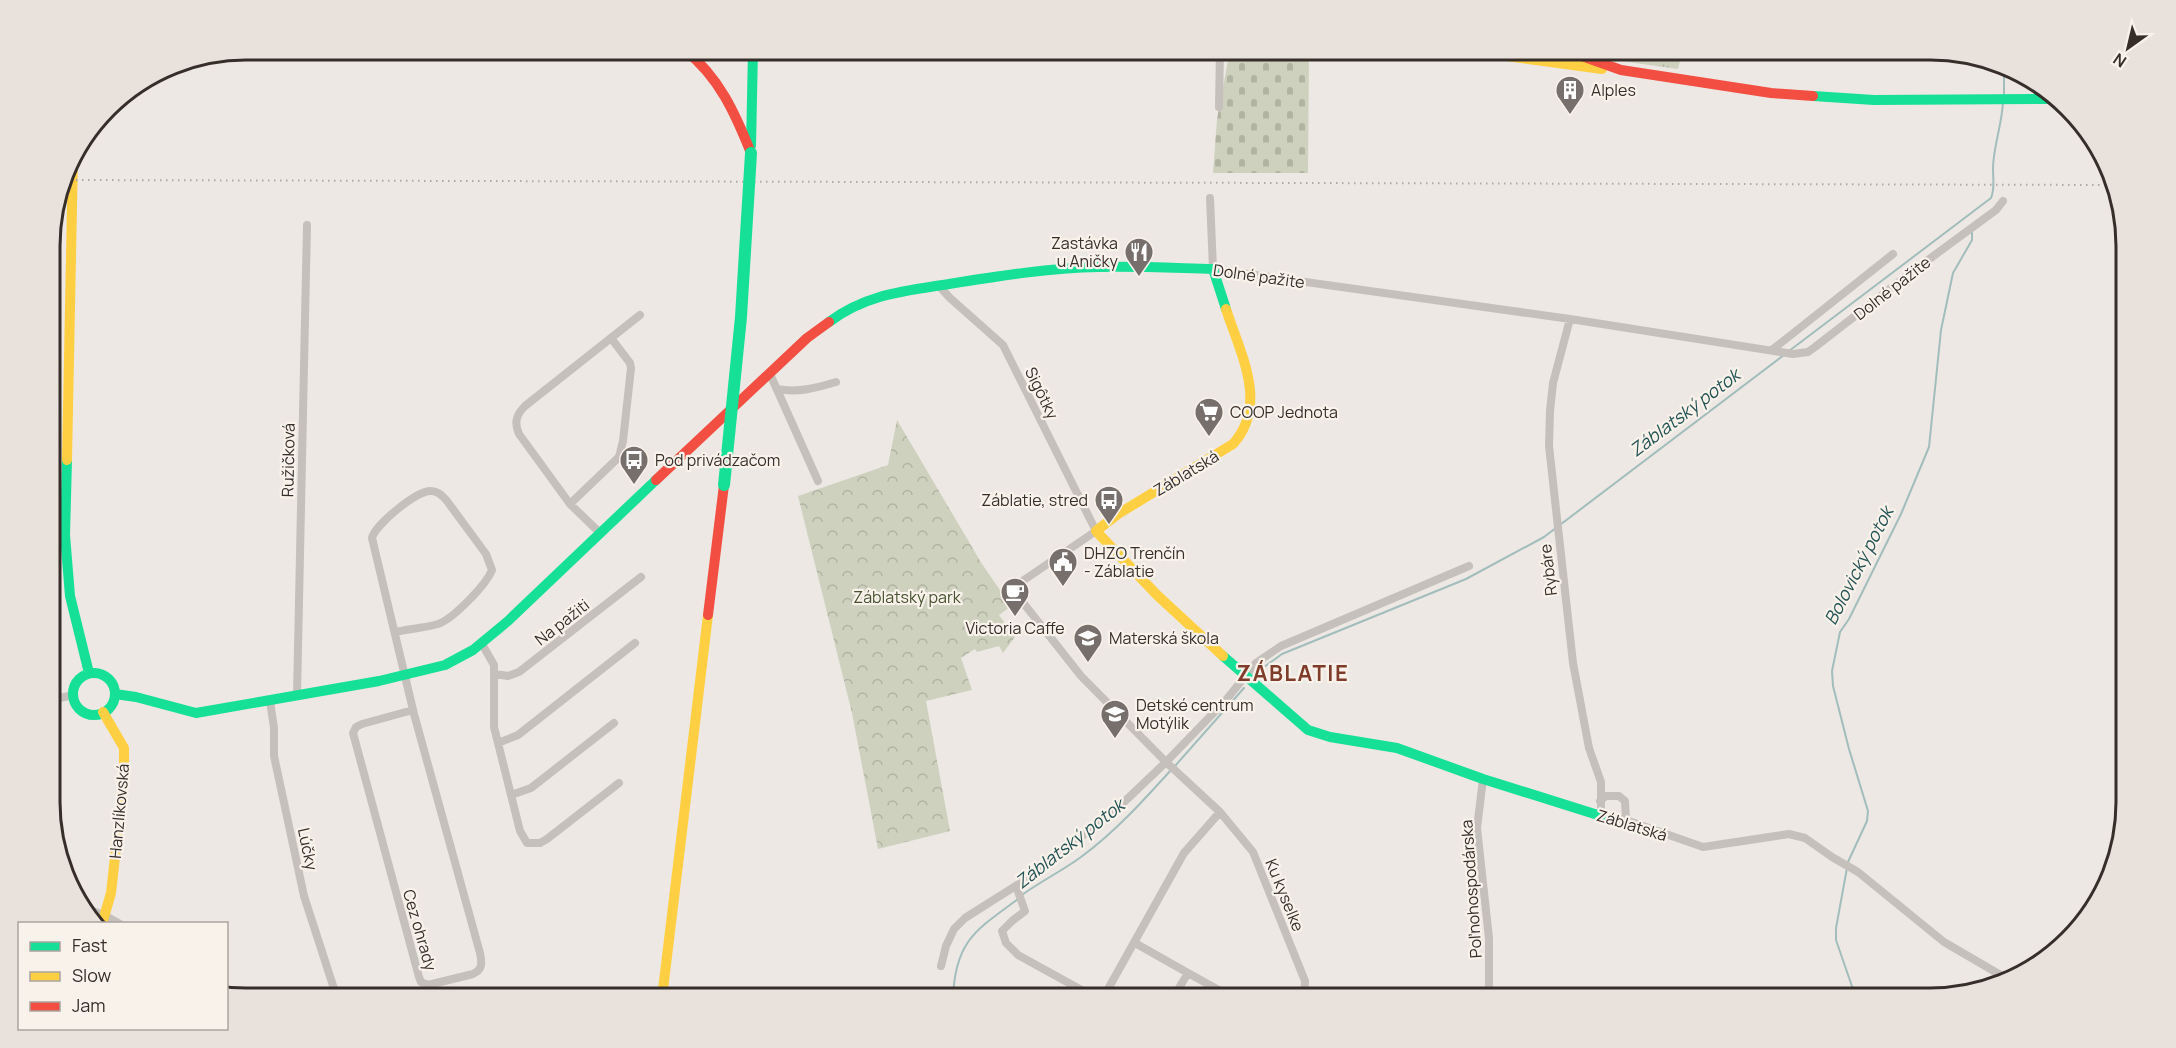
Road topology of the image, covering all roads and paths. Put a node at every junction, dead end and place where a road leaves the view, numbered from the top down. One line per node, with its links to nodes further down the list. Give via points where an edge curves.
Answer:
1 (698, 60): 9 (street, via 729,101)
2 (753, 60): 9 (street)
3 (1220, 60): 8 (street)
4 (1529, 60): 6 (street)
5 (1589, 60): 6 (street)
6 (1621, 70): 7 (street, via 1771,93 1874,100)
7 (2044, 99)
8 (1219, 107)
9 (751, 153): 61 (street, bridge, via 741,317 724,485)
10 (72, 179): 33 (street, via 65,535 70,596)
11 (1210, 198): 15 (street, Záblatská)
12 (2003, 201): 20 (street, Dolné pažite, via 1808,352)
13 (307, 225): 39 (street, Ružičková)
14 (1893, 254): 20 (street, Dolné pažite)
15 (1213, 270): 16 (street, Dolné pažite, via 1098,267 1020,273); 18 (street, Dolné pažite); 26 (street, Záblatská, via 1251,387 1249,422 1233,444)
16 (939, 286): 21 (street, Dolné pažite, via 880,295 849,309 818,328); 26 (street, Sigôtky, via 1003,345)
17 (640, 315): 19 (street)
18 (1570, 319): 20 (street, Dolné pažite); 50 (street, Rybáre, via 1553,383 1549,446 1574,663 1589,748 1601,782)
19 (611, 338): 25 (street, via 631,368 622,448 615,462); 25 (street, via 525,406 516,422 519,435)
20 (1776, 350)
21 (770, 374): 23 (street); 27 (street, Dolné pažite)
22 (836, 382): 23 (street, via 802,390)
23 (777, 389): 24 (street)
24 (818, 481)
25 (570, 504): 27 (street)
26 (1096, 531): 36 (street, Záblatská, via 1157,595); 46 (street, Ku kyselke, via 1024,580 1018,593 1081,676)
27 (600, 533): 32 (street, Dolné pažite)
28 (1469, 566): 36 (street, via 1281,646)
29 (641, 577): 34 (street, Na pažiti, via 519,672 508,676)
30 (395, 632): 30 (street, via 447,619 484,584 492,570 486,554 447,501 432,490 421,492 373,532); 35 (street, Cez ohrady)
31 (635, 643): 45 (street, via 518,735)
32 (482, 644): 34 (street, via 493,661); 35 (street, Dolné pažite, via 445,665)
33 (89, 673): 37 (street, via 107,678); 38 (street, via 75,684)
34 (495, 674): 45 (street, via 493,720)
35 (405, 675): 39 (street, Dolné pažite); 42 (street, Cez ohrady)
36 (1244, 676): 46 (street); 47 (street, Záblatská, via 1308,730 1397,748)
37 (115, 694): 41 (street, Dolné pažite, via 196,713); 43 (street)
38 (73, 695): 40 (street); 43 (street, via 77,706 86,713)
39 (297, 695): 41 (street, Dolné pažite)
40 (60, 698)
41 (270, 701): 60 (street, Lúčky, via 274,756 304,896)
42 (413, 710): 42 (street, Cez ohrady, via 362,724 353,733 419,977 428,985 473,974 482,965)
43 (103, 712): 55 (street, Hanzlíkovská, via 124,748 124,776 111,893)
44 (614, 723): 49 (street, via 531,788)
45 (498, 743): 49 (street)
46 (1166, 762): 51 (street, Ku kyselke); 54 (street, via 1123,803)
47 (1483, 779): 52 (street, Záblatská); 67 (street, Poľnohospodárska, via 1477,828 1489,938)
48 (619, 783): 49 (street, via 547,839 533,844 523,839)
49 (511, 795)
50 (1600, 801): 52 (street, Rybáre); 53 (street, via 1606,796 1619,796 1625,801)
51 (1220, 812): 56 (street, via 1184,853); 66 (street, Ku kyselke, via 1253,852)
52 (1601, 816): 53 (street, Záblatská)
53 (1626, 820): 59 (street, Záblatská, via 1703,847 1789,834 1805,838 1944,942)
54 (1017, 888): 57 (street, via 965,918 954,930); 62 (street, via 1026,911 1002,931 1006,943 1018,955)
55 (103, 919)
56 (1135, 943): 58 (street); 63 (street)
57 (941, 966)
58 (1188, 973): 64 (street); 65 (street)
59 (1999, 974)
60 (333, 988)
61 (663, 988)
62 (1078, 988)
63 (1109, 988)
64 (1179, 988)
65 (1215, 988)
66 (1305, 988)
67 (1489, 988)

